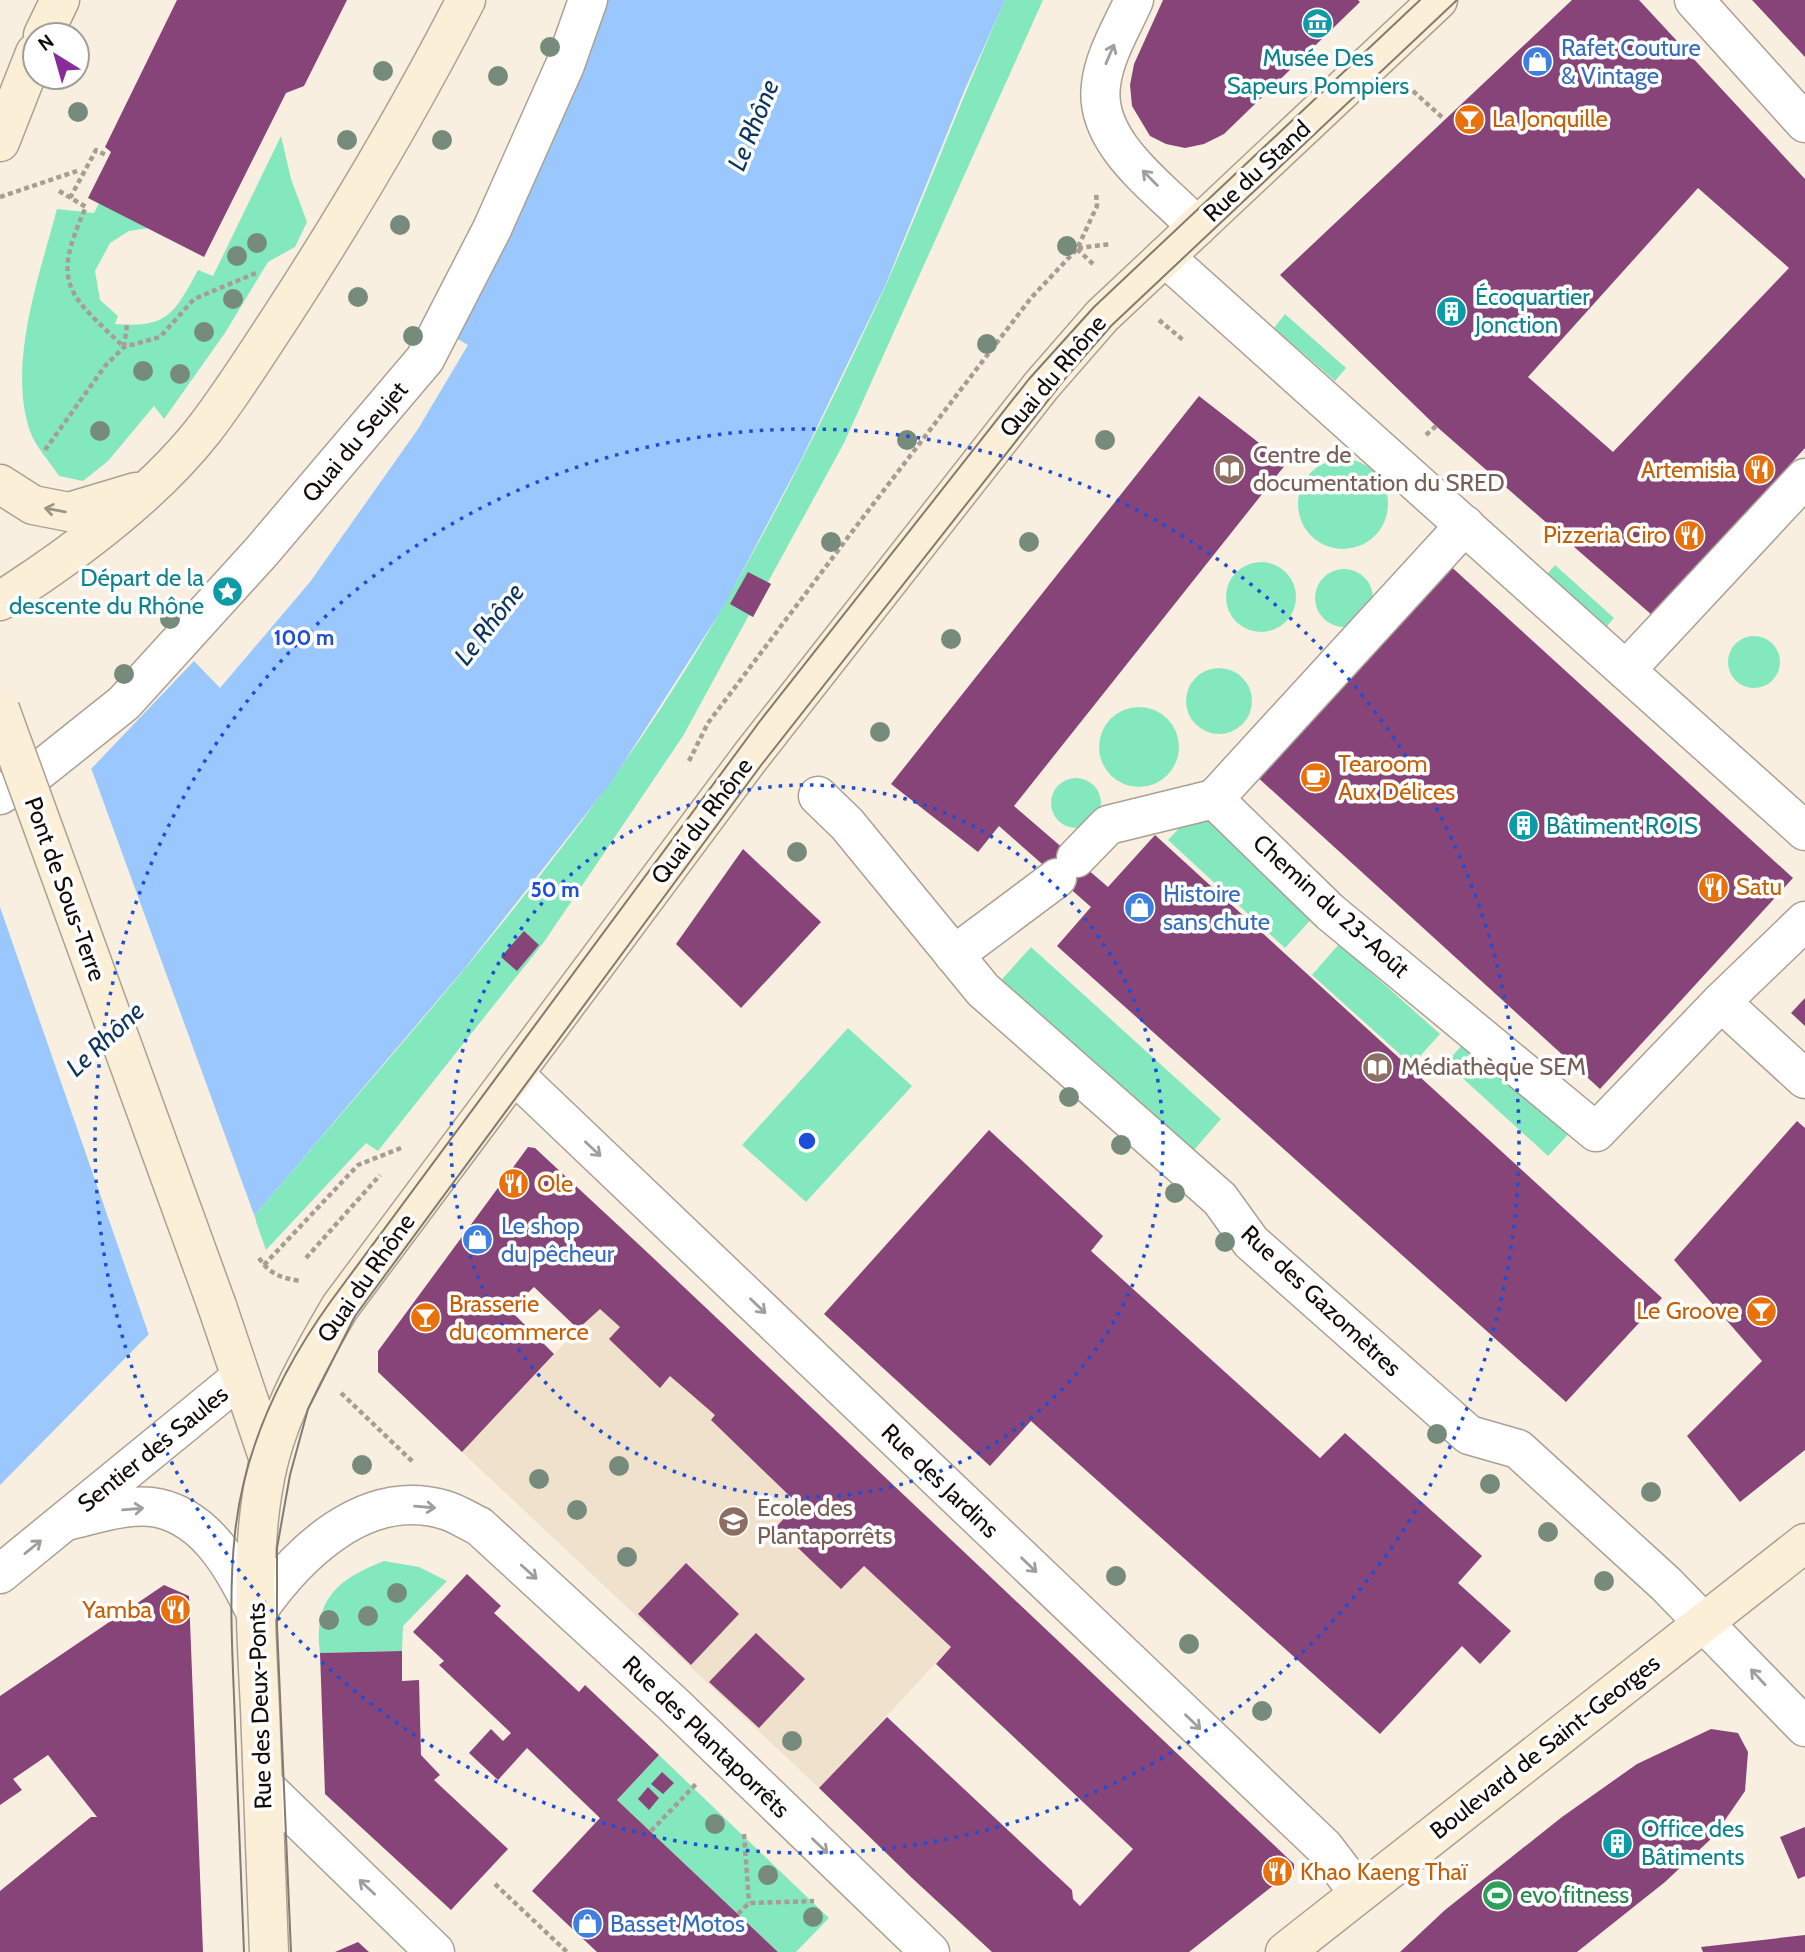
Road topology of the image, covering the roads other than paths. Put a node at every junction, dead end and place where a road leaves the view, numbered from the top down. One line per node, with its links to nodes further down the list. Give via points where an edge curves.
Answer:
1 (60, 0): 7 (street)
2 (466, 0): 15 (street, via 402,121 309,274 202,431)
3 (588, 0): 20 (street, Quai du Seujet, via 565,65 492,229 425,359 124,704 40,770)
4 (1134, 0): 11 (street, one-way to 4, via 1125,153 1102,111 1100,86 1107,61)
5 (1438, 0): 11 (street, Rue du Stand)
6 (1693, 0): 9 (street)
7 (50, 21)
8 (21, 89): 10 (street)
9 (1805, 123)
10 (0, 142)
11 (1197, 227): 12 (street, Quai du Rhône)
12 (1165, 257): 16 (street); 27 (street, Quai du Rhône, via 1102,316 1041,386 751,756)
13 (1805, 478): 18 (street)
14 (0, 484): 15 (street, one-way to 14, via 69,512 33,506)
15 (145, 490): 17 (street, via 60,561)
16 (1465, 525): 18 (street); 22 (street)
17 (0, 600)
18 (1626, 670): 23 (street)
19 (0, 709): 29 (street, Pont de Sous-Terre, bridge)
20 (0, 795)
21 (818, 796): 25 (street, Rue des Gazomètres, via 847,824)
22 (1214, 799): 25 (street, via 1108,825 1067,868); 26 (street, Chemin du 23-Août, via 1330,912 1596,1132)
23 (1805, 831)
24 (1805, 921): 26 (street, Chemin du 23-Août)
25 (954, 955): 35 (street, Rue des Gazomètres, via 983,989 1220,1199 1251,1242 1469,1435 1518,1449)
26 (1721, 1002): 28 (street)
27 (514, 1074): 30 (street, Quai du Rhône, via 340,1307 307,1364); 38 (street, Rue des Jardins, one-way to 38, via 1324,1847)
28 (1805, 1079)
29 (241, 1377): 30 (street, Pont de Sous-Terre); 31 (street, Sentier des Saules)
30 (269, 1460): 34 (street, Rue des Deux-Ponts, via 257,1531)
31 (66, 1521): 33 (street, Sentier des Saules, one-way to 31); 34 (street, Sentier des Saules, one-way to 34, via 130,1508 157,1508 176,1515 216,1546)
32 (1805, 1543): 35 (street, Boulevard de Saint-Georges)
33 (0, 1574)
34 (256, 1613): 37 (street, Rue des Deux-Ponts); 41 (street, Rue des Plantaporrêts, one-way to 41, via 277,1583 317,1545 367,1512 419,1506 446,1510 479,1526 674,1705)
35 (1705, 1622): 36 (street, Rue des Gazomètres, one-way to 35); 38 (street, Boulevard de Saint-Georges)
36 (1805, 1727)
37 (263, 1785): 39 (street, Rue des Deux-Ponts); 40 (street, one-way to 37)
38 (1359, 1893): 42 (street, Boulevard de Saint-Georges)
39 (269, 1952)
40 (435, 1952)
41 (930, 1952)
42 (1285, 1952)

